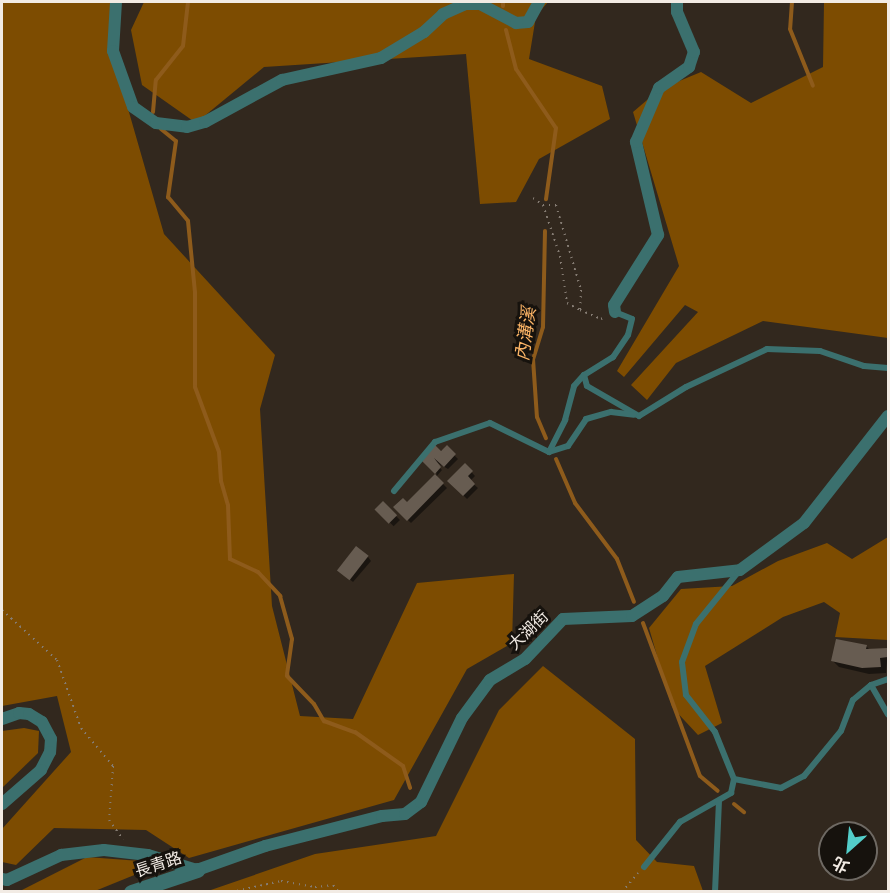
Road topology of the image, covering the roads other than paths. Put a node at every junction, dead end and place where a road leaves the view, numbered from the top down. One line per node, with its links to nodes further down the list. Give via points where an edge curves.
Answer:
1 (116, 2): 2 (street, via 113,51 133,107 156,123 187,127 205,122 282,80 381,58 424,32 443,14 465,4 480,4 516,23 528,22)
2 (539, 2)
3 (677, 2): 4 (street, via 677,12 694,52 689,67 659,88 636,142 658,235 614,305)
4 (615, 312): 6 (lane, via 632,319 628,334 614,357)
5 (888, 368): 7 (lane, via 864,366 820,351 767,349 686,387)
6 (584, 375): 7 (lane, via 587,386); 9 (lane, via 574,386 565,420)
7 (639, 416): 9 (lane, via 611,412 586,419 568,446)
8 (888, 416): 11 (street, 大湖街, via 804,523)
9 (549, 452): 10 (lane, via 490,423 435,442)
10 (394, 491)
11 (740, 570): 16 (lane, via 696,624 682,662 686,695 715,732); 20 (street, 大湖街, via 678,578 663,596 632,616 563,619 525,659 490,680 462,718 421,802 405,814 381,816 276,843)
12 (888, 679): 13 (lane)
13 (871, 684): 14 (lane); 16 (lane, via 853,700 827,753 804,776 781,788)
14 (888, 714)
15 (2, 719): 18 (street, via 29,714 42,722 51,739 50,752 41,770)
16 (734, 779): 17 (lane, via 731,793)
17 (719, 801): 19 (lane, via 680,822); 23 (lane)
18 (2, 804)
19 (644, 867)
20 (197, 870): 21 (street, via 104,850 61,855); 22 (street, 長青路)
21 (2, 879)
22 (131, 891)
23 (715, 891)

